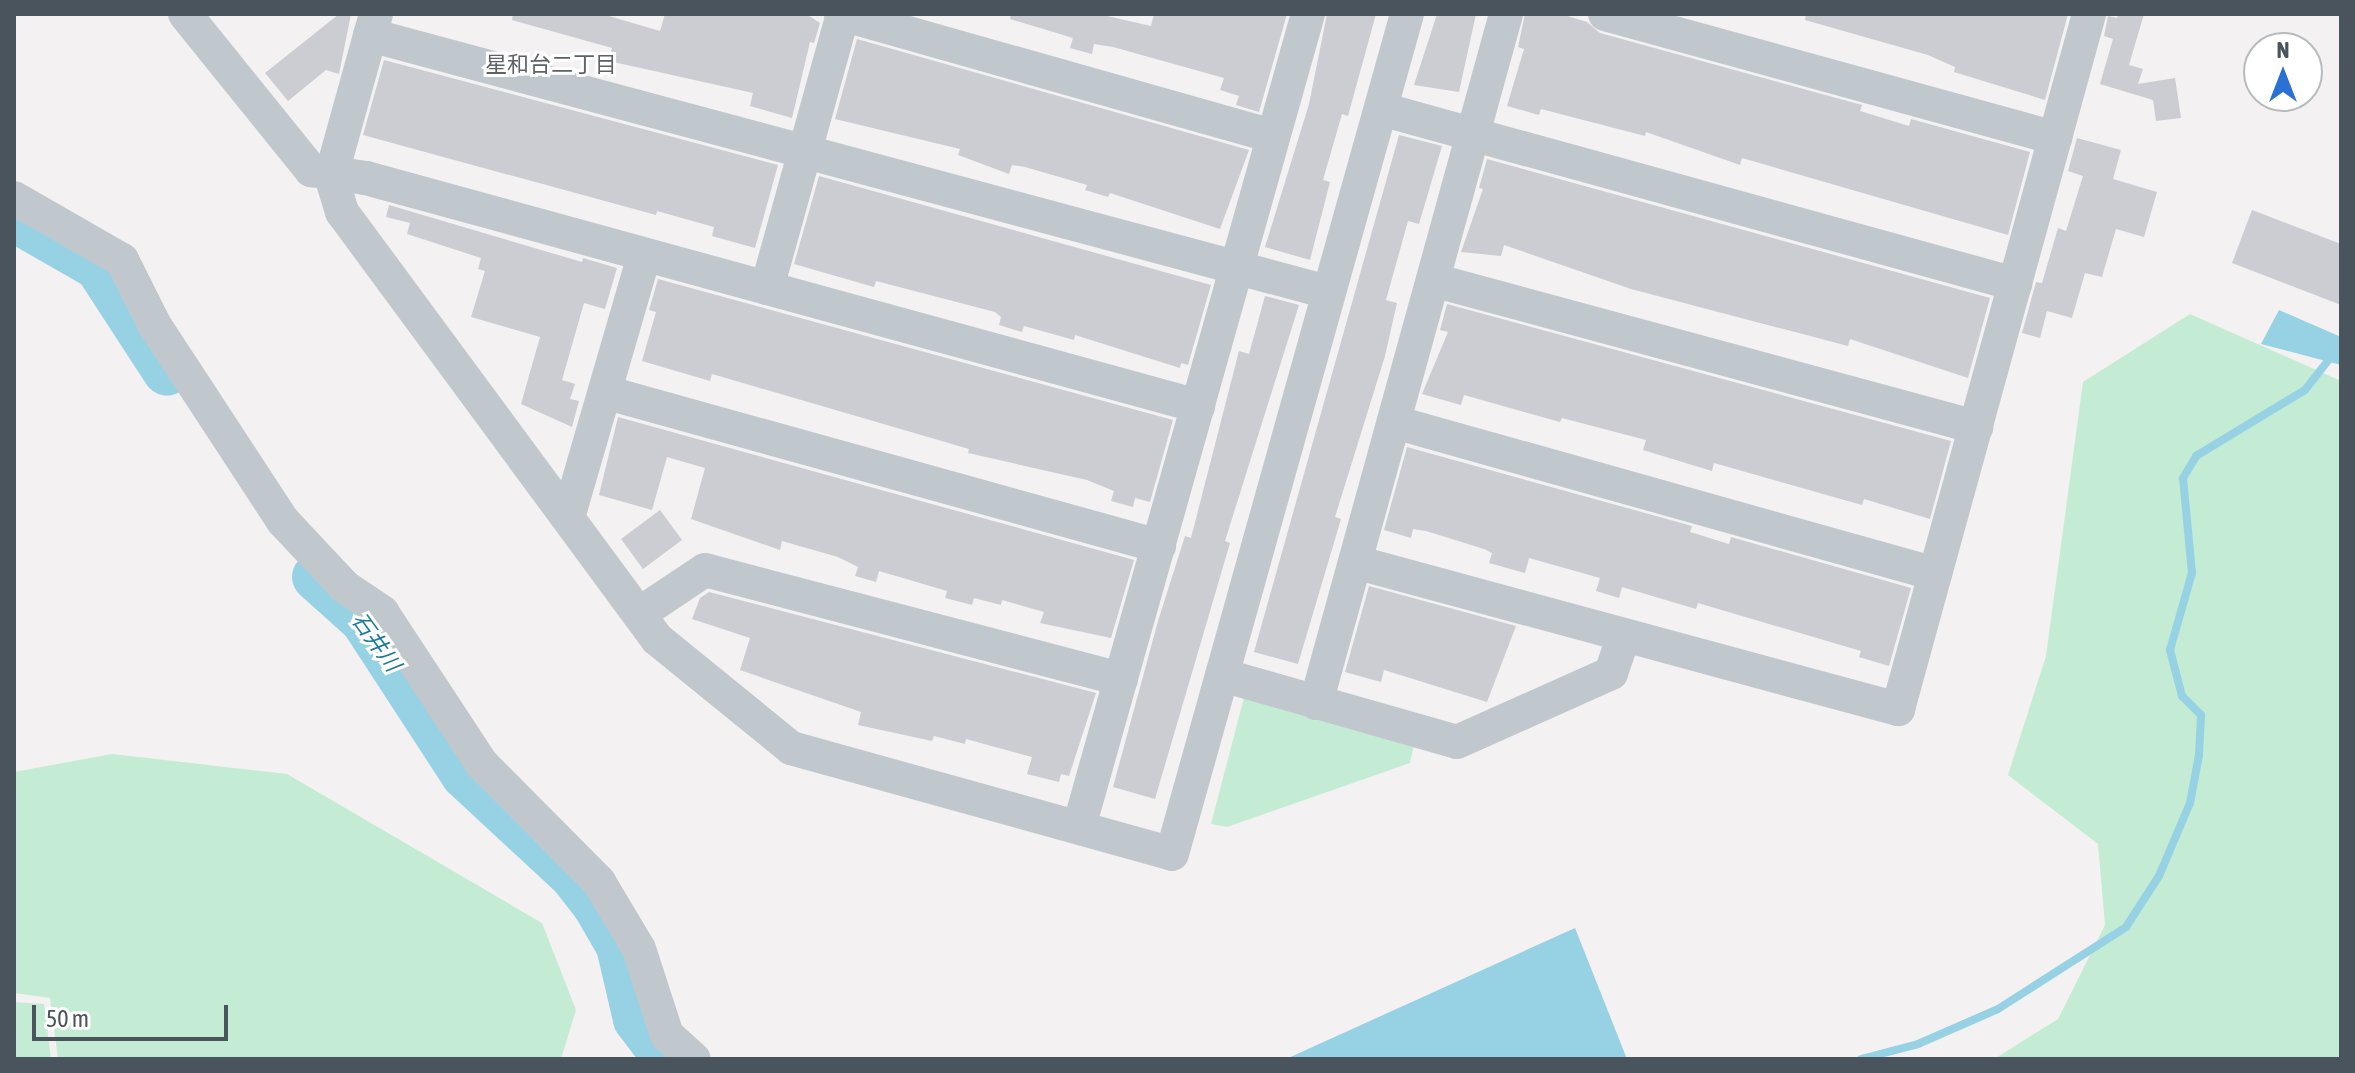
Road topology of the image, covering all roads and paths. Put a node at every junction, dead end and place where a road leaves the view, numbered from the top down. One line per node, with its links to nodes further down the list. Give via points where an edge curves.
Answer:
1 (185, 14): 14 (street, via 311,170)
2 (842, 14): 10 (street); 13 (street)
3 (1308, 14): 10 (street)
4 (1407, 14): 9 (street)
5 (1506, 14): 11 (street)
6 (1605, 14): 12 (street)
7 (2089, 14): 12 (street)
8 (373, 25): 13 (street); 14 (street)
9 (1381, 109): 11 (street); 21 (street)
10 (1272, 136): 17 (street)
11 (1471, 136): 18 (street); 19 (street)
12 (2055, 138): 19 (street)
13 (803, 156): 17 (street); 20 (street)
14 (331, 176): 16 (street, via 366,178); 26 (street, via 342,212)
15 (14, 198): 36 (street, via 122,260 154,324 283,521 345,587 382,612 481,763 599,882 639,949 667,1035)
16 (644, 256): 20 (street); 22 (street)
17 (1236, 270): 21 (street); 23 (street)
18 (1433, 280): 24 (street); 25 (street)
19 (2015, 284): 25 (street)
20 (767, 288): 23 (street)
21 (1328, 292): 32 (street)
22 (608, 393): 26 (street); 27 (street)
23 (1198, 406): 27 (street)
24 (1394, 422): 28 (street); 29 (street)
25 (1976, 427): 29 (street)
26 (569, 514): 30 (street)
27 (1159, 546): 33 (street)
28 (1355, 562): 31 (street); 34 (street)
29 (1935, 574): 31 (street, via 1898,709)
30 (639, 614): 33 (street, via 705,570); 35 (street, via 657,639 791,748)
31 (1624, 635): 34 (street, via 1611,673 1457,742)
32 (1222, 675): 34 (street); 35 (street, via 1172,854)
33 (1121, 679): 35 (street)
34 (1316, 703)
35 (1079, 827)
36 (694, 1059)

